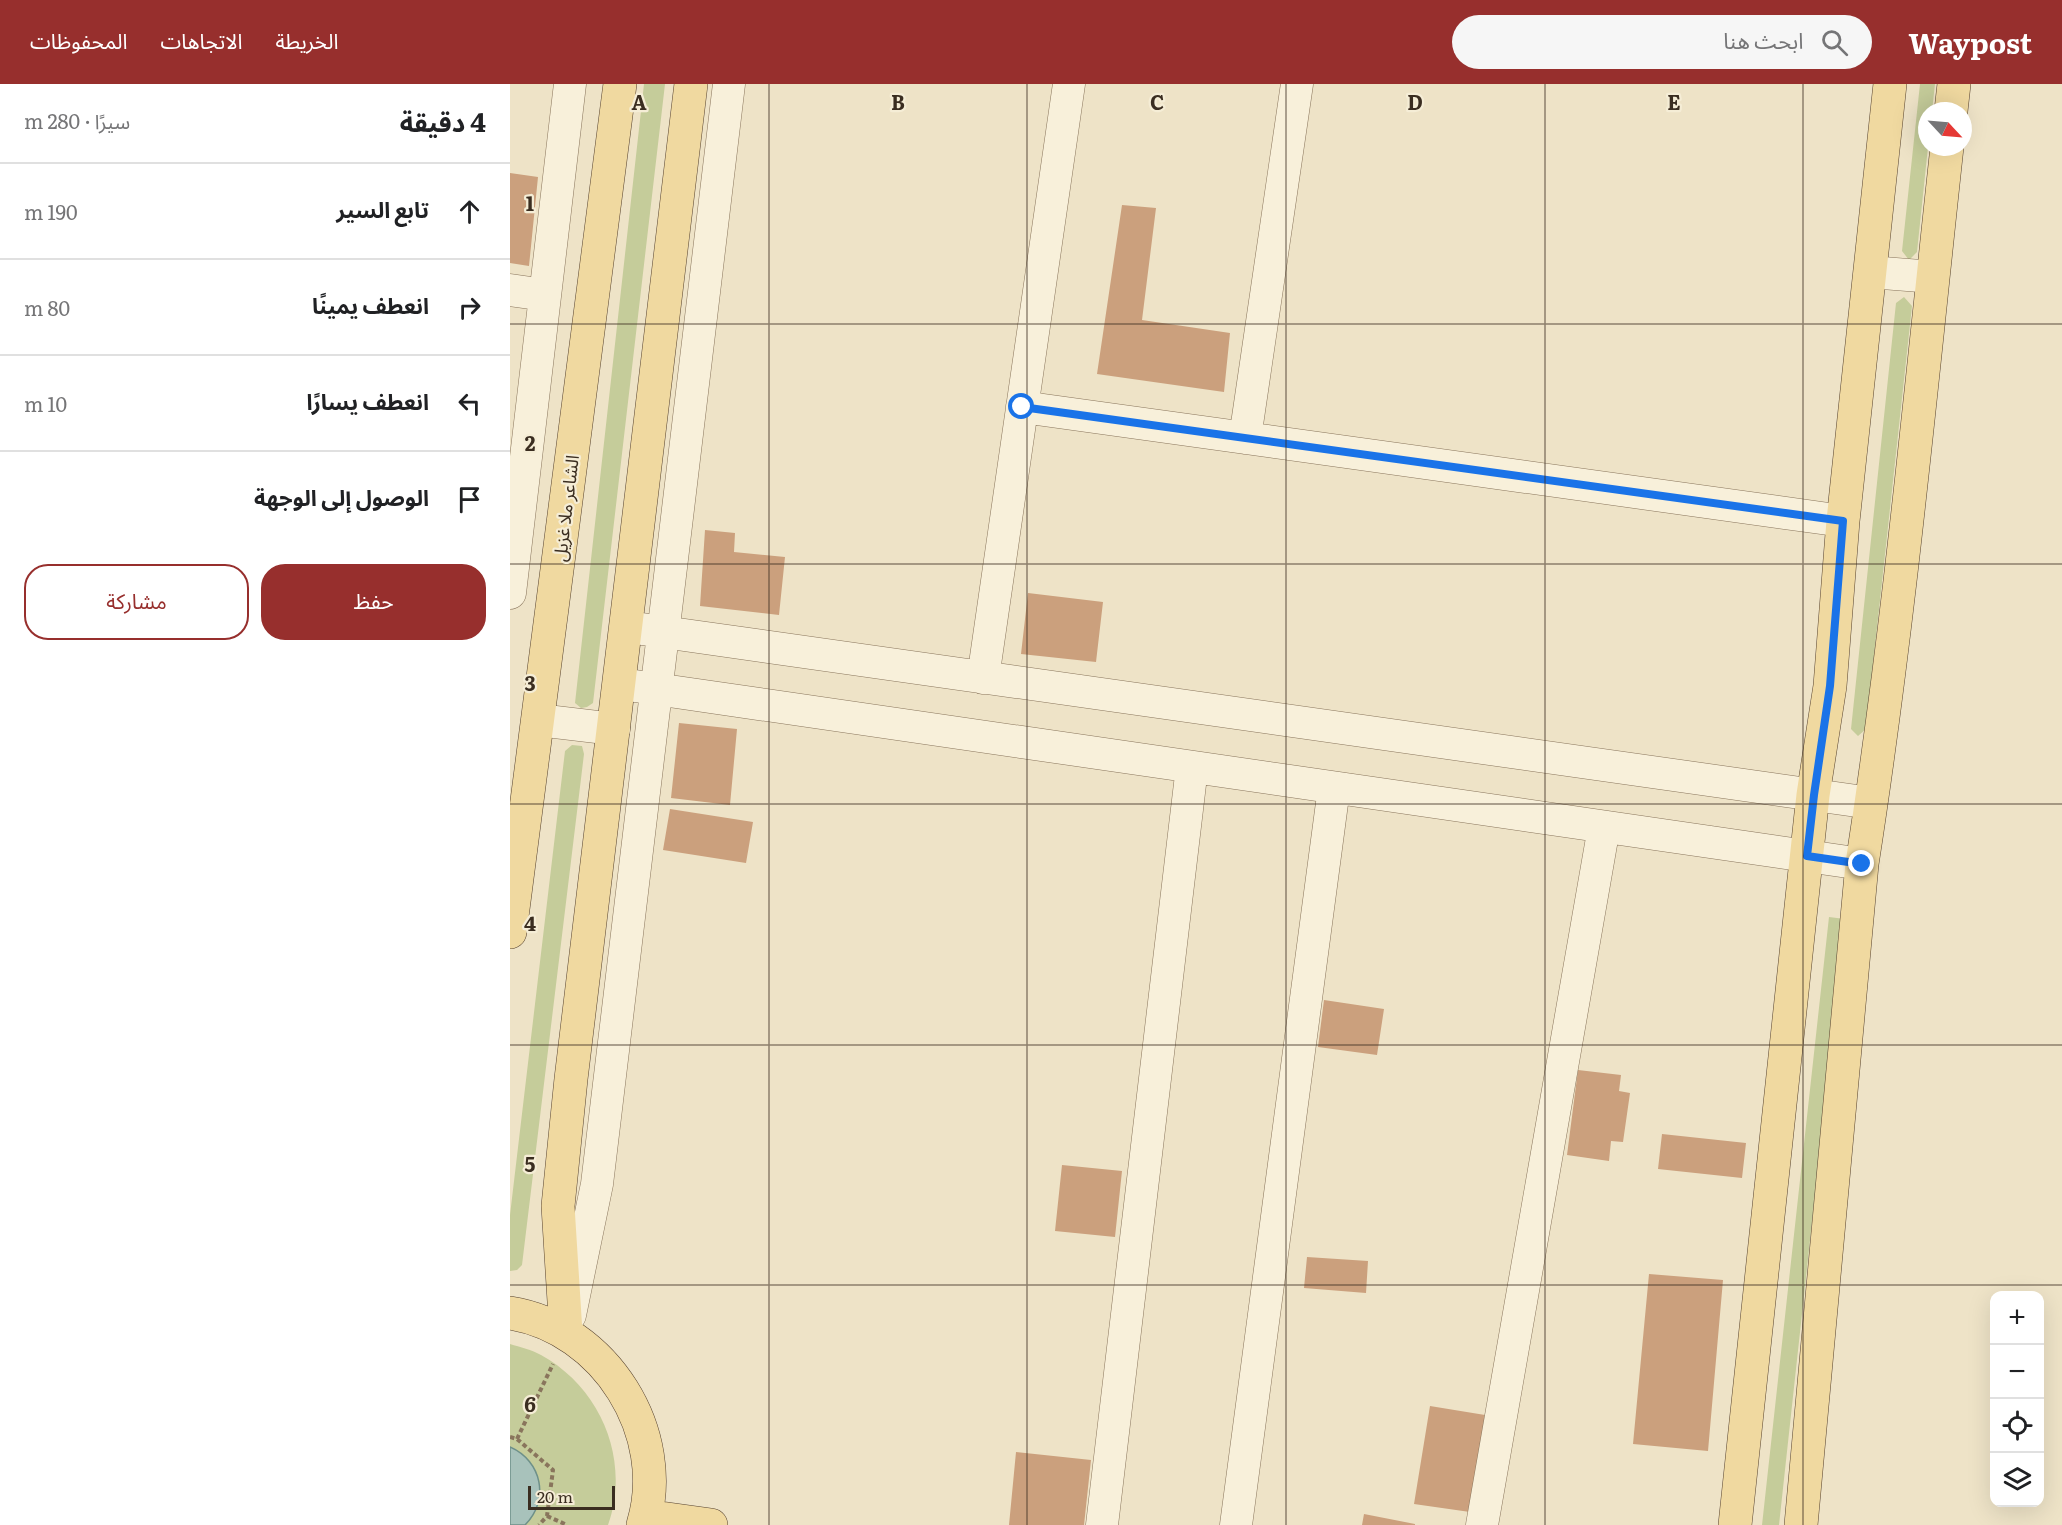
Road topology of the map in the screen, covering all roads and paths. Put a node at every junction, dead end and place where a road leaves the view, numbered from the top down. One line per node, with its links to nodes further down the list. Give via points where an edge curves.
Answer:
1 (570, 84): 14 (street)
2 (620, 84): 24 (main road, الشاعر ملا غزيل)
3 (692, 84): 19 (main road)
4 (729, 84): 20 (street)
5 (1069, 84): 15 (street)
6 (1297, 84): 16 (street)
7 (1890, 84): 11 (main road)
8 (1954, 84): 9 (main road)
9 (1952, 102)
10 (1946, 156): 12 (main road)
11 (1870, 272): 12 (street); 17 (main road)
12 (1933, 277): 29 (main road)
13 (510, 290): 14 (street)
14 (545, 295): 18 (street)
15 (1022, 407): 16 (street); 21 (street)
16 (1245, 438): 17 (street)
17 (1843, 521): 28 (main road, via 1830,686)
18 (510, 593)
19 (626, 626): 20 (street); 22 (main road)
20 (663, 632): 21 (street); 23 (street)
21 (983, 678): 28 (street)
22 (619, 684): 23 (street); 25 (main road)
23 (657, 690): 26 (street); 35 (street, via 597,1184)
24 (538, 720): 25 (street); 33 (main road, الشاعر ملا غزيل)
25 (614, 729): 35 (main road, via 558,1206)
26 (1192, 767): 27 (street); 45 (street)
27 (1334, 788): 30 (street); 46 (street)
28 (1814, 795): 29 (street); 31 (main road)
29 (1871, 803): 32 (main road)
30 (1604, 827): 31 (street); 47 (street)
31 (1807, 856): 32 (street); 48 (main road)
32 (1862, 864): 41 (main road)
33 (510, 932)
34 (510, 1313): 35 (main road)
35 (566, 1333): 40 (main road, via 600,1359 626,1392 643,1431 650,1473)
36 (553, 1364): 38 (path)
37 (510, 1437): 38 (path)
38 (517, 1439): 39 (path, via 553,1470)
39 (547, 1516): 42 (path); 43 (path)
40 (644, 1520): 44 (main road)
41 (1808, 1523)
42 (539, 1525)
43 (567, 1525)
44 (711, 1525)
45 (1102, 1525)
46 (1236, 1525)
47 (1482, 1525)
48 (1735, 1525)

